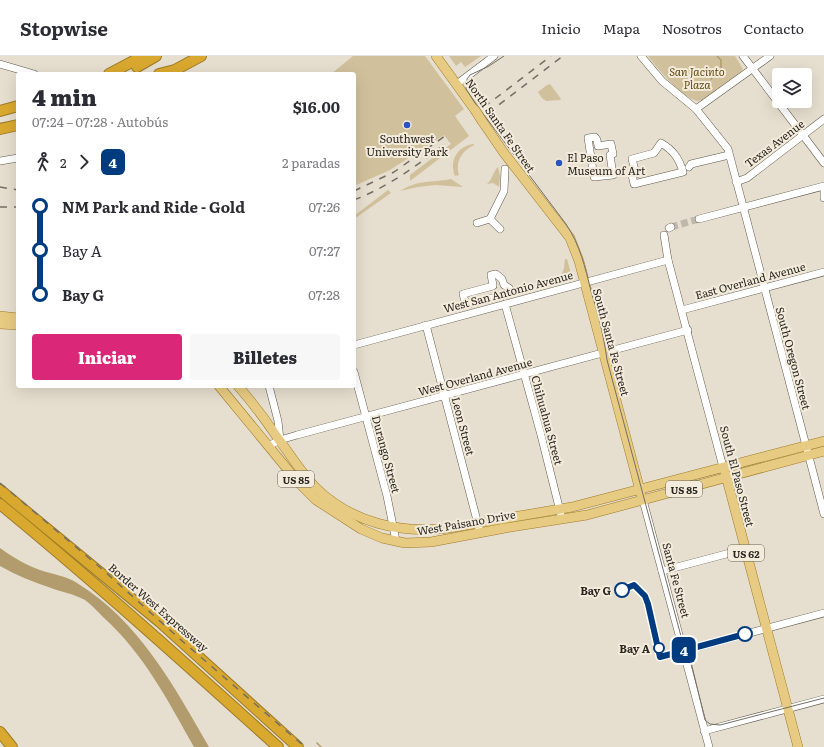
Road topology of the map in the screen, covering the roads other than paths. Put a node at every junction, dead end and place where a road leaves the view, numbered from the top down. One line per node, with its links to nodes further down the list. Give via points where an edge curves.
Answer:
1 (143, 56): 13 (highway)
2 (156, 56): 14 (highway)
3 (188, 56): 15 (highway)
4 (200, 56): 16 (highway)
5 (436, 56): 17 (main road, North Santa Fe Street)
6 (494, 56): 17 (street)
7 (641, 56): 19 (street, South Oregon Street, via 662,81)
8 (743, 56): 11 (street)
9 (770, 56): 11 (street)
10 (0, 64): 12 (street)
11 (753, 69): 19 (street); 24 (street)
12 (27, 72)
13 (113, 72)
14 (127, 72)
15 (162, 72)
16 (167, 72)
17 (457, 84): 36 (main road, North Santa Fe Street, bridge, via 504,153)
18 (16, 108): 20 (highway)
19 (696, 109): 26 (street, South Oregon Street, via 727,147)
20 (0, 112)
21 (824, 118): 24 (street, Texas Avenue)
22 (16, 125): 23 (highway)
23 (0, 129)
24 (803, 135): 29 (street); 32 (street, Texas Avenue, via 747,178)
25 (588, 138): 25 (street, via 595,137 598,146 611,144 613,175 594,177)
26 (729, 155): 30 (street); 32 (street, South Oregon Street)
27 (16, 158): 28 (street)
28 (0, 161)
29 (824, 163)
30 (685, 167): 30 (street, via 673,152 661,143 654,153 632,159 636,174 632,175 634,184 683,172)
31 (505, 169): 38 (street, via 504,191)
32 (736, 182): 37 (street, South Oregon Street)
33 (824, 186): 37 (street)
34 (824, 190): 35 (street)
35 (824, 198)
36 (546, 208): 45 (main road, South Santa Fe Street, via 570,238)
37 (743, 208): 39 (street); 46 (street, South Oregon Street)
38 (490, 219): 40 (street); 41 (street)
39 (699, 219)
40 (477, 223)
41 (500, 229)
42 (664, 234): 43 (street, South El Paso Street)
43 (668, 260): 45 (street, West San Antonio Avenue); 49 (street, South El Paso Street)
44 (824, 272): 46 (street, East Overland Avenue)
45 (584, 282): 48 (street, West San Antonio Avenue); 57 (main road, South Santa Fe Street)
46 (764, 288): 49 (street, East Overland Avenue); 67 (street, South Oregon Street)
47 (463, 294): 47 (street, via 466,305 506,295 510,290 496,274 490,275 492,286)
48 (505, 304): 54 (street, West San Antonio Avenue); 58 (street, Chihuahua Street)
49 (682, 310): 55 (street, South El Paso Street)
50 (0, 316): 51 (main road)
51 (16, 318)
52 (0, 324): 53 (main road)
53 (16, 325)
54 (426, 325): 56 (street, West San Antonio Avenue); 63 (street, Leon Street)
55 (688, 330): 57 (street, West Overland Avenue); 71 (street, South El Paso Street)
56 (356, 344)
57 (603, 353): 58 (street, West Overland Avenue); 74 (main road, South Santa Fe Street)
58 (524, 374): 63 (street, West Overland Avenue); 77 (street, Chihuahua Street)
59 (356, 380): 64 (street, Durango Street)
60 (221, 388): 68 (main road, West Paisano Drive / US 85)
61 (240, 388): 65 (main road, West Paisano Drive / US 85)
62 (270, 388): 65 (street)
63 (444, 396): 64 (street, West Overland Avenue); 80 (street, Leon Street)
64 (366, 417): 65 (street, West Overland Avenue); 81 (street, Durango Street)
65 (280, 440): 68 (street, West Overland Avenue); 81 (main road, West Paisano Drive / US 85, via 310,480 332,501 360,518)
66 (824, 440): 67 (main road, West Paisano Drive)
67 (806, 445): 70 (street, South Oregon Street); 71 (main road, West Paisano Drive)
68 (268, 446): 83 (main road, West Paisano Drive / US 85, via 298,482 321,503 361,529)
69 (824, 451): 70 (main road, West Paisano Drive)
70 (808, 455): 72 (main road, West Paisano Drive); 78 (street, South Oregon Street)
71 (723, 467): 72 (main road, South El Paso Street); 74 (main road, West Paisano Drive / US 85)
72 (726, 477): 75 (main road, West Paisano Drive / US 85); 84 (main road, South El Paso Street / US 62)
73 (0, 490): 95 (highway, Border West Expressway, via 160,622)
74 (640, 490): 75 (main road, Santa Fe Street); 77 (main road, West Paisano Drive / US 85)
75 (643, 500): 79 (main road, West Paisano Drive / US 85); 85 (street, Santa Fe Street)
76 (0, 504): 94 (highway, via 52,546)
77 (560, 509): 79 (street, Chihuahua Street); 80 (main road, West Paisano Drive / US 85)
78 (824, 514)
79 (562, 519): 82 (main road, West Paisano Drive / US 85)
80 (478, 522): 81 (main road, West Paisano Drive / US 85, via 430,530); 82 (street, Leon Street)
81 (394, 528): 83 (street, Durango Street)
82 (480, 532): 83 (main road, West Paisano Drive / US 85, via 431,542)
83 (396, 541)
84 (745, 549): 85 (street); 87 (main road, South El Paso Street / US 62)
85 (662, 572): 88 (street, Santa Fe Street)
86 (824, 613): 87 (street)
87 (766, 629): 88 (street); 90 (main road, South El Paso Street / US 62)
88 (683, 651): 91 (street, Santa Fe Street)
89 (824, 699): 90 (street)
90 (788, 709): 91 (street); 97 (main road, South El Paso Street / US 62)
91 (704, 731): 96 (street, Santa Fe Street)
92 (0, 732): 93 (highway)
93 (12, 747)
94 (278, 747)
95 (298, 747)
96 (709, 747)
97 (798, 747)

